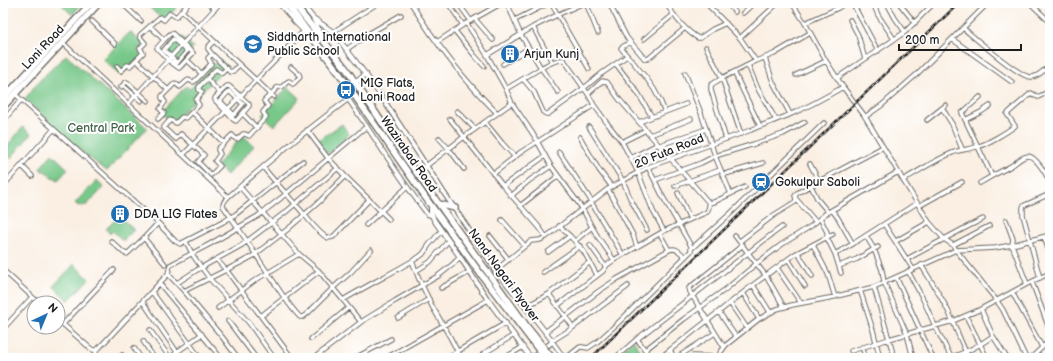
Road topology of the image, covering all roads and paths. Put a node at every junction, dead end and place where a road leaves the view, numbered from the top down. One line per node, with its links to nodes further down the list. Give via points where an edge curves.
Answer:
1 (91, 3): 75 (highway, Loni Road)
2 (99, 3): 75 (highway, Loni Road)
3 (122, 3): 50 (street)
4 (189, 3): 39 (street)
5 (208, 3): 37 (street)
6 (211, 3): 37 (street)
7 (220, 3): 37 (street)
8 (279, 3): 59 (street, Wazirabad Road, via 295,22)
9 (286, 3): 59 (highway)
10 (293, 3): 59 (highway)
11 (301, 3): 45 (street, Wazirabad Road)
12 (378, 3): 64 (street)
13 (410, 3): 77 (street)
14 (448, 3): 56 (street)
15 (458, 3): 51 (street)
16 (502, 3): 46 (street)
17 (507, 3): 47 (street)
18 (550, 3): 42 (street); 47 (street)
19 (585, 3): 42 (street); 66 (street)
20 (609, 3): 78 (street)
21 (666, 3): 38 (street)
22 (677, 3): 38 (street)
23 (706, 3): 53 (street)
24 (727, 3): 40 (street)
25 (754, 3): 35 (street)
26 (778, 3): 69 (street)
27 (792, 3): 54 (street)
28 (840, 3): 54 (street, via 838,8)
29 (873, 3): 71 (street)
30 (887, 3): 65 (street)
31 (899, 3): 55 (street)
32 (934, 3): 55 (street)
33 (988, 3): 62 (street)
34 (1030, 3): 52 (street)
35 (749, 5): 41 (street)
36 (854, 6): 85 (street)
37 (215, 8): 58 (street)
38 (669, 8): 44 (street)
39 (182, 11): 57 (street, via 176,17 171,13 164,20 160,16); 58 (street)
40 (735, 12)
41 (743, 13)
42 (558, 14): 60 (street); 107 (street)
43 (401, 15): 84 (street)
44 (673, 15): 61 (street); 70 (street)
45 (313, 18): 64 (street); 79 (street, Wazirabad Road)
46 (475, 19): 51 (street); 74 (street)
47 (515, 20): 68 (street)
48 (850, 20): 91 (street)
49 (92, 21): 80 (street)
50 (141, 21)
51 (471, 21): 56 (street)
52 (1050, 22)
53 (726, 23): 61 (street, via 700,38); 69 (street)
54 (805, 23): 67 (street)
55 (915, 23): 65 (street)
56 (465, 25): 63 (street); 87 (street)
57 (150, 26): 73 (street); 92 (street, via 140,36 145,43 140,48 143,53)
58 (199, 26): 76 (street); 81 (street)
59 (305, 26): 79 (highway); 79 (street, Wazirabad Road); 120 (street)
60 (534, 27): 68 (street); 95 (street)
61 (685, 28): 78 (street, via 647,59)
62 (962, 28): 72 (street); 108 (street, via 1004,62 1028,77 1035,77)
63 (454, 31): 77 (street); 102 (street)
64 (333, 32): 79 (street); 84 (street)
65 (905, 32): 71 (street)
66 (598, 33)
67 (810, 33): 90 (street); 96 (street)
68 (521, 35): 83 (street); 87 (street)
69 (740, 38): 94 (street)
70 (644, 39)
71 (894, 39): 85 (street)
72 (952, 39): 121 (street); 159 (street, via 916,75)
73 (164, 40): 81 (street, via 172,33); 89 (street, via 157,48)
74 (493, 40)
75 (60, 41): 128 (highway, Loni Road); 144 (street)
76 (214, 41): 86 (street, via 208,47); 97 (street)
77 (437, 42): 155 (street)
78 (630, 42): 88 (street, via 622,48)
79 (323, 43): 122 (highway, Wazirabad Road); 134 (highway, Wazirabad Road)
80 (115, 44)
81 (182, 44): 89 (street); 89 (street, via 187,51 177,62); 89 (street, via 173,39 164,50); 93 (street, via 193,53)
82 (706, 47): 116 (street)
83 (529, 48): 98 (street); 106 (street)
84 (347, 49): 112 (street)
85 (878, 51): 91 (street)
86 (212, 54): 105 (street); 111 (street, via 208,58 211,64)
87 (487, 55): 125 (street)
88 (627, 56): 99 (street); 154 (street, via 646,78)
89 (169, 58): 93 (street, via 179,68); 115 (street)
90 (765, 58): 94 (street); 157 (street)
91 (866, 59): 117 (street)
92 (136, 60): 101 (street, via 121,71); 115 (street)
93 (187, 60): 111 (street)
94 (756, 61): 100 (street)
95 (552, 62): 106 (street); 124 (street, via 564,60)
96 (826, 62): 114 (street); 117 (street)
97 (239, 64): 105 (street, via 231,72); 120 (street)
98 (503, 64)
99 (616, 64): 124 (street); 158 (street)
100 (748, 65): 110 (street); 163 (street)
101 (117, 66)
102 (484, 66)
103 (291, 67): 133 (street, via 300,77 293,84 289,81 278,87)
104 (1050, 67): 108 (street)
105 (227, 68): 118 (street, via 222,73 216,69)
106 (541, 68): 119 (street); 131 (street)
107 (589, 69)
108 (1046, 69): 113 (street)
109 (685, 72): 177 (street)
110 (734, 72): 116 (street); 172 (street)
111 (202, 74): 126 (street, via 193,82 188,80 180,87 175,83)
112 (366, 74): 122 (street); 209 (street)
113 (1050, 74)
114 (796, 75)
115 (153, 76): 126 (street); 129 (street)
116 (722, 78): 181 (street); 186 (street, via 710,88)
117 (837, 78): 123 (street)
118 (206, 79): 130 (street); 153 (street, via 199,87 202,92 196,100 199,105)
119 (523, 79): 124 (street, via 534,92 546,114); 125 (street)
120 (256, 80): 133 (street); 137 (street)
121 (1012, 82)
122 (355, 83): 219 (highway, Wazirabad Road)
123 (843, 87): 157 (street, 20 Futa Road); 159 (street)
124 (584, 88): 132 (street)
125 (506, 89): 143 (street)
126 (168, 90): 160 (street, via 162,97 165,102 160,108 164,113)
127 (1050, 91): 194 (street, via 1038,97 1031,93 1007,114 1015,126)
128 (13, 92): 138 (highway, Loni Road); 140 (street); 149 (highway, Loni Road)
129 (138, 92): 135 (street); 135 (street, via 126,82 123,87); 142 (street)
130 (220, 92): 137 (street, via 229,86); 151 (street, via 215,100)
131 (558, 92)
132 (588, 94): 146 (street); 168 (street, via 602,81 607,82)
133 (272, 95): 175 (street, via 264,101 268,106 263,112 266,117)
134 (354, 95): 139 (street); 257 (highway, Wazirabad Road)
135 (135, 96): 141 (street); 144 (street)
136 (980, 97): 165 (street, via 962,113)
137 (239, 98): 151 (street); 151 (street, via 243,105 234,114); 151 (street, via 228,92 220,101); 156 (street, via 249,106)
138 (3, 99)
139 (348, 99): 171 (street); 179 (street)
140 (21, 100): 166 (street); 178 (street)
141 (141, 101)
142 (148, 101)
143 (512, 103): 155 (street); 187 (street)
144 (128, 104): 198 (street)
145 (686, 104): 154 (street)
146 (594, 105): 187 (street); 188 (street)
147 (946, 105): 150 (street)
148 (990, 106): 165 (street)
149 (3, 107)
150 (942, 108): 164 (street); 196 (street)
151 (226, 110): 156 (street, via 235,120); 174 (street)
152 (457, 111): 176 (street)
153 (192, 112): 174 (street); 192 (street, via 176,123 170,120 164,128 176,139 181,134)
154 (665, 112): 158 (street)
155 (497, 113): 167 (street)
156 (243, 114): 175 (street)
157 (790, 114): 163 (street, 20 Futa Road)
158 (652, 117): 168 (street)
159 (866, 117): 193 (street)
160 (158, 119)
161 (450, 119): 183 (street)
162 (691, 119): 182 (street)
163 (776, 120): 172 (street, 20 Futa Road)
164 (927, 120)
165 (965, 120): 194 (street)
166 (3, 121)
167 (485, 122): 176 (street); 201 (street)
168 (639, 122): 180 (street)
169 (805, 122): 200 (street, via 783,134)
170 (824, 123): 319 (street)
171 (367, 126): 202 (street); 240 (street)
172 (760, 126): 181 (street, 20 Futa Road)
173 (589, 127): 228 (street)
174 (209, 128): 189 (street); 192 (street)
175 (257, 128): 189 (street, via 249,136 243,134 236,139 232,135)
176 (475, 129): 183 (street)
177 (706, 129): 190 (street); 191 (street)
178 (54, 130): 208 (street); 276 (street)
179 (306, 130): 202 (street); 211 (street)
180 (646, 130): 182 (street); 188 (street)
181 (741, 134): 186 (street, 20 Futa Road)
182 (650, 135): 190 (street)
183 (464, 137): 195 (street); 220 (street)
184 (580, 137): 242 (street)
185 (439, 138): 195 (street)
186 (726, 139): 191 (street, 20 Futa Road)
187 (538, 142): 199 (street); 201 (street)
188 (622, 142): 203 (street)
189 (224, 144): 192 (street, via 218,149 220,154 215,161 220,166 211,175 198,162 204,155)
190 (659, 144): 203 (street); 204 (street)
191 (711, 144): 200 (street); 204 (street, 20 Futa Road)
192 (193, 145): 198 (street)
193 (883, 147): 218 (street); 229 (street)
194 (978, 147): 196 (street); 225 (street)
195 (449, 149): 209 (street); 214 (street)
196 (962, 149): 227 (street)
197 (559, 152): 252 (street)
198 (183, 155): 248 (street)
199 (545, 156): 210 (street); 236 (street)
200 (715, 156): 215 (street); 216 (street)
201 (515, 157): 220 (street)
202 (328, 158): 213 (street); 244 (street)
203 (631, 158): 217 (street)
204 (671, 158): 212 (street, 20 Futa Road); 215 (street)
205 (302, 161): 233 (street)
206 (763, 162): 221 (street)
207 (810, 164): 229 (street)
208 (21, 165): 222 (street); 235 (street)
209 (426, 166): 219 (street); 259 (street)
210 (551, 166): 224 (street); 247 (street)
211 (263, 167): 233 (street); 239 (street)
212 (648, 167): 217 (street, 20 Futa Road); 226 (street)
213 (338, 168): 223 (street); 254 (street)
214 (464, 169)
215 (681, 170): 226 (street); 230 (street)
216 (720, 170): 221 (street); 230 (street)
217 (638, 172): 228 (street, 20 Futa Road); 287 (street)
218 (898, 172): 227 (street); 261 (street)
219 (417, 173): 255 (highway, Wazirabad Road)
220 (493, 174): 236 (street)
221 (722, 175): 245 (street)
222 (32, 176)
223 (345, 176): 250 (street); 264 (street)
224 (558, 176): 258 (street); 260 (street)
225 (992, 176): 232 (street, via 1028,156 1037,162); 234 (street)
226 (655, 180): 279 (street)
227 (902, 180): 256 (street)
228 (623, 181): 242 (street, 20 Futa Road); 285 (street)
229 (820, 181): 238 (street)
230 (690, 182): 237 (street); 253 (street)
231 (962, 182): 256 (street)
232 (1050, 182)
233 (275, 183): 244 (street); 251 (street)
234 (980, 183)
235 (3, 186)
236 (503, 186): 247 (street)
237 (675, 186)
238 (811, 186): 249 (street, via 797,193); 261 (street, via 818,200)
239 (240, 187): 248 (street); 251 (street)
240 (407, 187): 263 (street); 265 (street, via 427,214)
241 (745, 187): 245 (street)
242 (610, 188): 252 (street, 20 Futa Road); 317 (street, via 633,235)
243 (678, 193): 269 (street)
244 (286, 194): 254 (street); 262 (street)
245 (731, 194): 253 (street)
246 (1050, 194): 305 (street, via 1023,207)
247 (511, 196): 258 (street)
248 (228, 197): 266 (street, via 223,203)
249 (796, 199): 274 (street); 304 (street)
250 (369, 200): 263 (street); 264 (street, via 328,238)
251 (253, 201): 262 (street); 266 (street)
252 (591, 202): 260 (street, 20 Futa Road); 331 (street)
253 (709, 203): 269 (street, via 707,212)
254 (295, 204): 264 (street); 273 (street)
255 (439, 204): 259 (highway); 480 (highway, Nand Nagari Flyover, bridge)
256 (918, 204): 275 (street); 277 (street)
257 (431, 206): 265 (street); 479 (highway, Nand Nagari Flyover, bridge)
258 (520, 206): 293 (street)
259 (454, 208): 352 (street)
260 (582, 208): 280 (street, 20 Futa Road); 282 (street)
261 (830, 211): 267 (street); 309 (street, via 838,218)
262 (262, 212): 273 (street); 284 (street)
263 (382, 212): 268 (street); 278 (street)
264 (304, 214): 288 (street)
265 (432, 216): 286 (street)
266 (231, 217): 284 (street); 306 (street)
267 (820, 218): 274 (street); 299 (street)
268 (389, 219)
269 (690, 219): 279 (street)
270 (983, 219): 300 (street)
271 (502, 220): 315 (street)
272 (1006, 220): 314 (street, via 1013,239)
273 (272, 222): 288 (street); 302 (street)
274 (816, 222): 342 (street)
275 (929, 222): 300 (street); 308 (street)
276 (158, 223): 298 (street); 306 (street, via 177,243)
277 (884, 224): 296 (street); 308 (street)
278 (366, 225)
279 (678, 225): 287 (street); 319 (street)
280 (559, 226): 293 (street, 20 Futa Road); 294 (street)
281 (989, 226): 313 (street)
282 (592, 227): 307 (street); 338 (street)
283 (782, 227): 325 (street)
284 (238, 228): 302 (street); 324 (street)
285 (647, 230)
286 (441, 231): 303 (street); 339 (street, via 423,254)
287 (664, 231): 289 (street)
288 (281, 234): 327 (street); 328 (street)
289 (660, 234): 317 (street); 321 (street)
290 (833, 234): 299 (street)
291 (1050, 235): 297 (street)
292 (490, 236): 337 (street)
293 (546, 236): 315 (street, 20 Futa Road)
294 (570, 236): 307 (street); 323 (street)
295 (735, 236): 304 (street)
296 (866, 236): 309 (street); 318 (street)
297 (1044, 237): 305 (street); 330 (street)
298 (144, 238): 301 (street, via 127,254); 341 (street)
299 (827, 238): 312 (street); 329 (street)
300 (944, 239): 313 (street); 335 (street)
301 (111, 241)
302 (247, 241): 327 (street); 336 (street)
303 (448, 241): 332 (street); 354 (street, via 430,262)
304 (740, 241): 311 (street)
305 (1030, 241): 314 (street); 367 (street)
306 (186, 242): 324 (street)
307 (575, 242): 316 (street)
308 (896, 242): 335 (street)
309 (853, 244): 329 (street)
310 (590, 245): 344 (street)
311 (743, 245): 325 (street); 388 (street, via 690,287)
312 (813, 245): 326 (street); 389 (street, via 828,274)
313 (953, 245): 322 (street)
314 (1012, 245): 322 (street); 372 (street)
315 (525, 246): 337 (street, 20 Futa Road)
316 (580, 246): 340 (street); 357 (street)
317 (636, 247): 331 (street)
318 (876, 248): 345 (street); 368 (street)
319 (692, 249): 333 (street)
320 (371, 250): 378 (street)
321 (669, 250): 333 (street, via 674,248); 410 (street, via 617,279)
322 (956, 250): 343 (street); 395 (street)
323 (548, 252)
324 (193, 253): 346 (street); 361 (street, via 170,265)
325 (748, 253): 342 (street); 388 (street)
326 (798, 253): 334 (street); 364 (street)
327 (256, 254): 351 (street); 358 (street)
328 (299, 254): 353 (street); 358 (street)
329 (835, 254): 345 (street)
330 (1050, 254)
331 (623, 255): 338 (street)
332 (460, 257): 356 (street); 373 (street, via 438,276)
333 (685, 257): 442 (street, via 590,347 580,347 565,357)
334 (788, 259): 347 (street); 376 (street)
335 (907, 259): 348 (street)
336 (217, 260): 346 (street); 351 (street)
337 (508, 260): 352 (street, 20 Futa Road)
338 (614, 260): 344 (street)
339 (412, 261): 354 (street); 392 (street)
340 (590, 262): 362 (street); 386 (street)
341 (165, 264)
342 (756, 264): 363 (street); 405 (street)
343 (921, 265): 348 (street); 417 (street)
344 (605, 266): 362 (street)
345 (839, 266): 359 (street)
346 (202, 268): 366 (street); 371 (street)
347 (777, 268): 363 (street); 398 (street)
348 (913, 269): 355 (street)
349 (3, 270): 387 (street)
350 (114, 270): 415 (street)
351 (226, 270): 366 (street); 381 (street)
352 (496, 270): 401 (street)
353 (319, 271): 378 (street); 390 (street)
354 (416, 271): 373 (street)
355 (908, 271): 365 (street); 421 (street)
356 (469, 272): 379 (street); 394 (street)
357 (543, 272)
358 (268, 273): 381 (street); 390 (street)
359 (841, 273)
360 (1050, 273): 367 (street)
361 (168, 274): 370 (street); 371 (street)
362 (597, 275): 400 (street)
363 (766, 276): 374 (street); 402 (street)
364 (812, 276)
365 (896, 277): 368 (street); 427 (street)
366 (209, 278): 380 (street); 391 (street)
367 (1040, 278): 369 (street)
368 (884, 282): 377 (street); 432 (street)
369 (1032, 282): 372 (street); 428 (street)
370 (159, 283): 383 (street); 431 (street)
371 (177, 283): 380 (street)
372 (1027, 284): 384 (street)
373 (422, 285): 393 (street); 418 (street)
374 (753, 285): 385 (street); 408 (street)
375 (628, 286): 423 (street)
376 (805, 286)
377 (874, 286): 382 (street); 439 (street)
378 (333, 288): 390 (street, via 302,318); 392 (street)
379 (441, 288)
380 (184, 290): 468 (street)
381 (242, 290): 391 (street); 409 (street)
382 (860, 290): 389 (street); 443 (street)
383 (152, 292): 396 (street); 444 (street)
384 (1012, 292): 395 (street); 448 (street)
385 (743, 293): 397 (street); 413 (street)
386 (548, 294): 400 (street); 401 (street)
387 (30, 295)
388 (692, 296): 405 (street); 438 (street)
389 (835, 297): 398 (street)
390 (285, 298): 409 (street)
391 (229, 300): 403 (street); 470 (street)
392 (343, 300): 404 (street)
393 (429, 300): 412 (street); 420 (street)
394 (488, 300): 419 (street); 420 (street)
395 (997, 301): 406 (street); 495 (street)
396 (143, 302): 451 (street); 456 (street)
397 (730, 303): 407 (street); 424 (street)
398 (801, 303): 402 (street)
399 (26, 304): 425 (street)
400 (557, 306): 410 (street)
401 (525, 307): 429 (street)
402 (784, 307): 408 (street)
403 (218, 308)
404 (348, 308): 418 (street); 436 (street)
405 (700, 308): 414 (street); 452 (street)
406 (981, 309): 411 (street); 434 (street)
407 (719, 312): 414 (street); 435 (street)
408 (770, 312): 413 (street)
409 (261, 316): 471 (street)
410 (565, 316): 423 (street); 429 (street)
411 (966, 316): 417 (street); 445 (street)
412 (398, 318)
413 (759, 319): 424 (street)
414 (708, 320): 430 (street); 453 (street)
415 (66, 321)
416 (228, 321): 469 (street)
417 (953, 321): 421 (street); 457 (street)
418 (361, 322): 472 (street)
419 (506, 323): 433 (street); 454 (street)
420 (443, 325): 454 (street); 474 (street)
421 (935, 326): 427 (street); 491 (street)
422 (66, 327): 451 (street, via 90,348)
423 (573, 327): 442 (street)
424 (747, 328): 435 (street)
425 (3, 329)
426 (150, 330): 464 (street)
427 (921, 331): 432 (street); 490 (street)
428 (1050, 331)
429 (545, 332): 442 (street)
430 (715, 333): 447 (street); 484 (street)
431 (202, 334): 444 (street); 467 (street)
432 (907, 334): 439 (street); 489 (street)
433 (514, 335): 446 (street); 458 (street)
434 (994, 336): 445 (street); 494 (street)
435 (736, 337): 447 (street)
436 (312, 339)
437 (391, 339): 473 (street)
438 (637, 339): 452 (street); 481 (street)
439 (889, 339): 443 (street); 488 (street)
440 (1050, 340): 448 (street)
441 (142, 341): 463 (street)
442 (552, 341): 478 (street)
443 (876, 343): 450 (street); 487 (street)
444 (189, 344): 456 (street); 466 (street)
445 (980, 345): 457 (street); 493 (street)
446 (523, 347): 477 (street); 478 (street)
447 (724, 347): 460 (street)
448 (1042, 347): 496 (street)
449 (134, 348): 462 (street)
450 (862, 348): 455 (street); 486 (street)
451 (96, 350): 461 (street)
452 (645, 350): 482 (street)
453 (670, 350): 483 (street); 484 (street)
454 (457, 351): 475 (street); 476 (street)
455 (851, 351)
456 (177, 352): 464 (street); 465 (street)
457 (966, 352): 491 (street); 492 (street)
458 (483, 354)
459 (703, 357): 460 (street); 485 (street)
460 (719, 357)
461 (96, 358)
462 (141, 358)
463 (154, 358)
464 (170, 358)
465 (181, 358)
466 (200, 358)
467 (221, 358)
468 (238, 358)
469 (256, 358)
470 (274, 358)
471 (292, 358)
472 (314, 358)
473 (355, 358)
474 (386, 358)
475 (446, 358)
476 (461, 358)
477 (504, 358)
478 (531, 358)
479 (545, 358)
480 (552, 358)
481 (615, 358)
482 (651, 358)
483 (660, 358)
484 (675, 358)
485 (690, 358)
486 (866, 358)
487 (880, 358)
488 (894, 358)
489 (913, 358)
490 (933, 358)
491 (950, 358)
492 (969, 358)
493 (987, 358)
494 (1007, 358)
495 (1026, 358)
496 (1031, 358)

